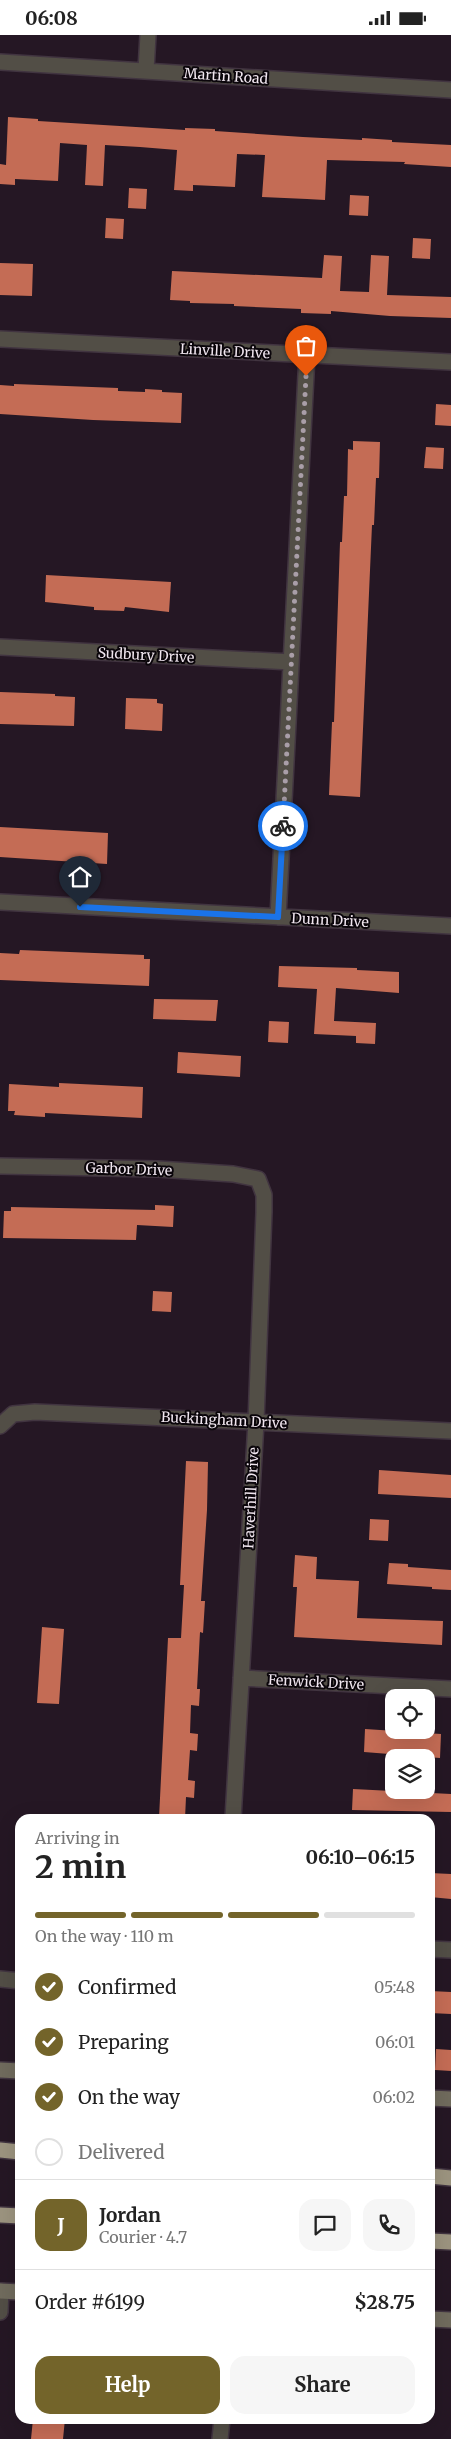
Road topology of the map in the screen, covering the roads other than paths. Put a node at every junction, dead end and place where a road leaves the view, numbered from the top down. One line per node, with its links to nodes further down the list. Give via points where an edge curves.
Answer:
1 (148, 35): 3 (street)
2 (0, 62): 3 (street, Martin Road)
3 (146, 70): 4 (street, Martin Road)
4 (451, 90)
5 (0, 339): 6 (street, Linville Drive)
6 (307, 355): 7 (street, Linville Drive); 9 (street)
7 (451, 362)
8 (0, 647): 9 (street, Sudbury Drive)
9 (291, 662): 11 (street)
10 (0, 902): 11 (street, Dunn Drive)
11 (278, 917): 12 (street, Dunn Drive)
12 (451, 926)
13 (0, 1166): 14 (street, Garbor Drive, via 158,1169)
14 (258, 1179): 15 (street, Haverhill Drive, via 264,1195 264,1213)
15 (256, 1422): 16 (street, Buckingham Drive, via 35,1412 13,1414); 17 (street, Buckingham Drive); 18 (street, Haverhill Drive)
16 (0, 1426)
17 (451, 1431)
18 (241, 1678): 19 (street, Fenwick Drive); 20 (street, Haverhill Drive)
19 (451, 1689)
20 (233, 1814)
21 (435, 1949): 22 (street)
22 (451, 1951)
23 (0, 1979): 24 (street)
24 (15, 1980)
25 (0, 2070): 26 (main road)
26 (15, 2071)
27 (435, 2098): 28 (main road)
28 (451, 2099)
29 (0, 2150): 30 (highway)
30 (15, 2152)
31 (435, 2177): 32 (highway)
32 (451, 2178)
33 (0, 2215): 34 (highway)
34 (15, 2216)
35 (435, 2241): 36 (highway)
36 (451, 2242)
37 (1, 2291): 38 (main road); 39 (street)
38 (15, 2292)
39 (0, 2312)
40 (435, 2319): 41 (main road)
41 (451, 2320)
42 (222, 2424): 43 (street)
43 (220, 2439)

